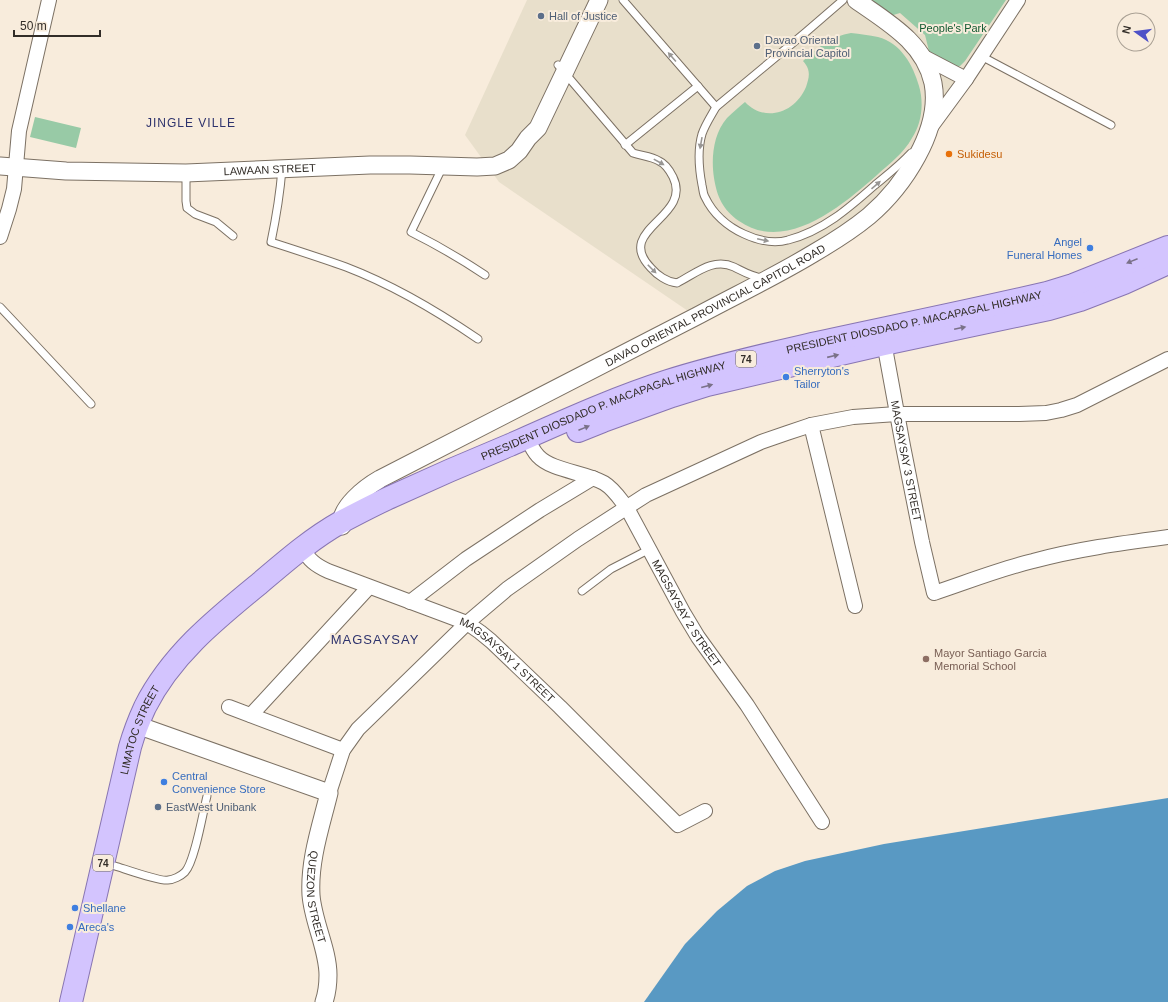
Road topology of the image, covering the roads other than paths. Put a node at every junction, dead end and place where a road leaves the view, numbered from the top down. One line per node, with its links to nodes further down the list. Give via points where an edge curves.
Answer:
1 (49, 0): 17 (street, via 19,132)
2 (589, 0): 10 (street)
3 (600, 0): 10 (street)
4 (623, 0): 12 (lane, one-way to 4)
5 (843, 0): 13 (lane)
6 (856, 0): 8 (street, DAVAO ORIENTAL PROVINCIAL CAPITOL ROAD, via 906,36)
7 (1018, 0): 9 (street)
8 (922, 56): 11 (street); 15 (street, DAVAO ORIENTAL PROVINCIAL CAPITOL ROAD, via 934,92)
9 (981, 56): 11 (street); 14 (lane)
10 (561, 69): 16 (lane); 18 (street, LAWAAN STREET, via 529,124 528,138 510,160 495,166)
11 (966, 79): 15 (street)
12 (698, 86): 13 (lane); 16 (lane)
13 (716, 107): 15 (lane, one-way to 15, via 702,134 699,152 705,197 718,217 734,230 750,237 770,241 804,235 822,227 842,213 905,160)
14 (1111, 125)
15 (929, 129): 26 (street, DAVAO ORIENTAL PROVINCIAL CAPITOL ROAD, via 906,172 888,198 875,211 831,243)
16 (626, 145): 26 (lane, one-way to 26, via 633,153 646,155 666,166 672,173 677,188 670,207 642,239 642,258 652,269 662,278 677,283 703,268 718,264 733,266 756,277)
17 (8, 166): 20 (street, LAWAAN STREET, via 66,171); 22 (street, via 14,189)
18 (443, 166): 19 (street, LAWAAN STREET, via 370,165); 25 (lane, via 410,232 455,255)
19 (282, 169): 20 (street, LAWAAN STREET); 29 (lane, via 271,242 348,268 386,285 449,319)
20 (186, 173): 21 (lane, via 187,208 194,214 216,222)
21 (232, 236)
22 (0, 237)
23 (1168, 247): 28 (main road, PRESIDENT DIOSDADO P. MACAPAGAL HIGHWAY / 74, one-way to 28, via 1073,285)
24 (1168, 263): 28 (main road, PRESIDENT DIOSDADO P. MACAPAGAL HIGHWAY / 74, one-way to 24, via 1049,310 1124,283)
25 (485, 275)
26 (769, 278): 37 (street, DAVAO ORIENTAL PROVINCIAL CAPITOL ROAD, via 380,479 351,503)
27 (0, 307): 31 (lane)
28 (883, 336): 32 (street, MAGSAYSAY 3 STREET); 34 (main road, PRESIDENT DIOSDADO P. MACAPAGAL HIGHWAY / 74, via 746,359 666,381 599,406)
29 (478, 339)
30 (1168, 359): 32 (street, via 1062,410 1019,414)
31 (92, 404)
32 (897, 414): 33 (street, via 853,417); 38 (street, MAGSAYSAY 3 STREET, via 934,593 1033,561 1128,542)
33 (810, 425): 36 (street, via 762,442 653,492); 44 (street)
34 (530, 444): 35 (street, MAGSAYSAY 2 STREET, via 545,462); 37 (main road, PRESIDENT DIOSDADO P. MACAPAGAL HIGHWAY / 74, via 363,522)
35 (593, 478): 36 (street, MAGSAYSAY 2 STREET, via 610,487); 43 (street, via 466,559)
36 (627, 508): 39 (street, MAGSAYSAY 2 STREET); 45 (street, via 507,589)
37 (336, 531): 40 (main road, LIMATOC STREET / 74)
38 (1168, 537)
39 (650, 549): 42 (lane, via 611,569); 53 (street, MAGSAYSAY 2 STREET, via 698,637 747,705)
40 (305, 553): 41 (street, MAGSAYSAY 1 STREET, via 313,562 328,571); 48 (main road, LIMATOC STREET / 74, via 243,596 191,643 162,678 145,706)
41 (369, 587): 43 (street, MAGSAYSAY 1 STREET); 47 (street)
42 (582, 591)
43 (410, 602): 45 (street, MAGSAYSAY 1 STREET)
44 (855, 606)
45 (467, 623): 49 (street, via 358,729); 52 (street, MAGSAYSAY 1 STREET, via 491,641 560,707 678,825)
46 (229, 707): 47 (street)
47 (251, 715): 49 (street)
48 (143, 727): 50 (street); 54 (main road, LIMATOC STREET / 74, via 130,747)
49 (343, 750): 50 (street)
50 (329, 793): 57 (street, QUEZON STREET, via 311,875 314,913 327,961 327,993)
51 (207, 796): 54 (lane, via 196,843 185,872 168,881)
52 (705, 811)
53 (822, 822)
54 (110, 869): 55 (main road, LIMATOC STREET / 74); 56 (main road, LIMATOC STREET / 74)
55 (70, 1002)
56 (83, 1002)
57 (324, 1002)

